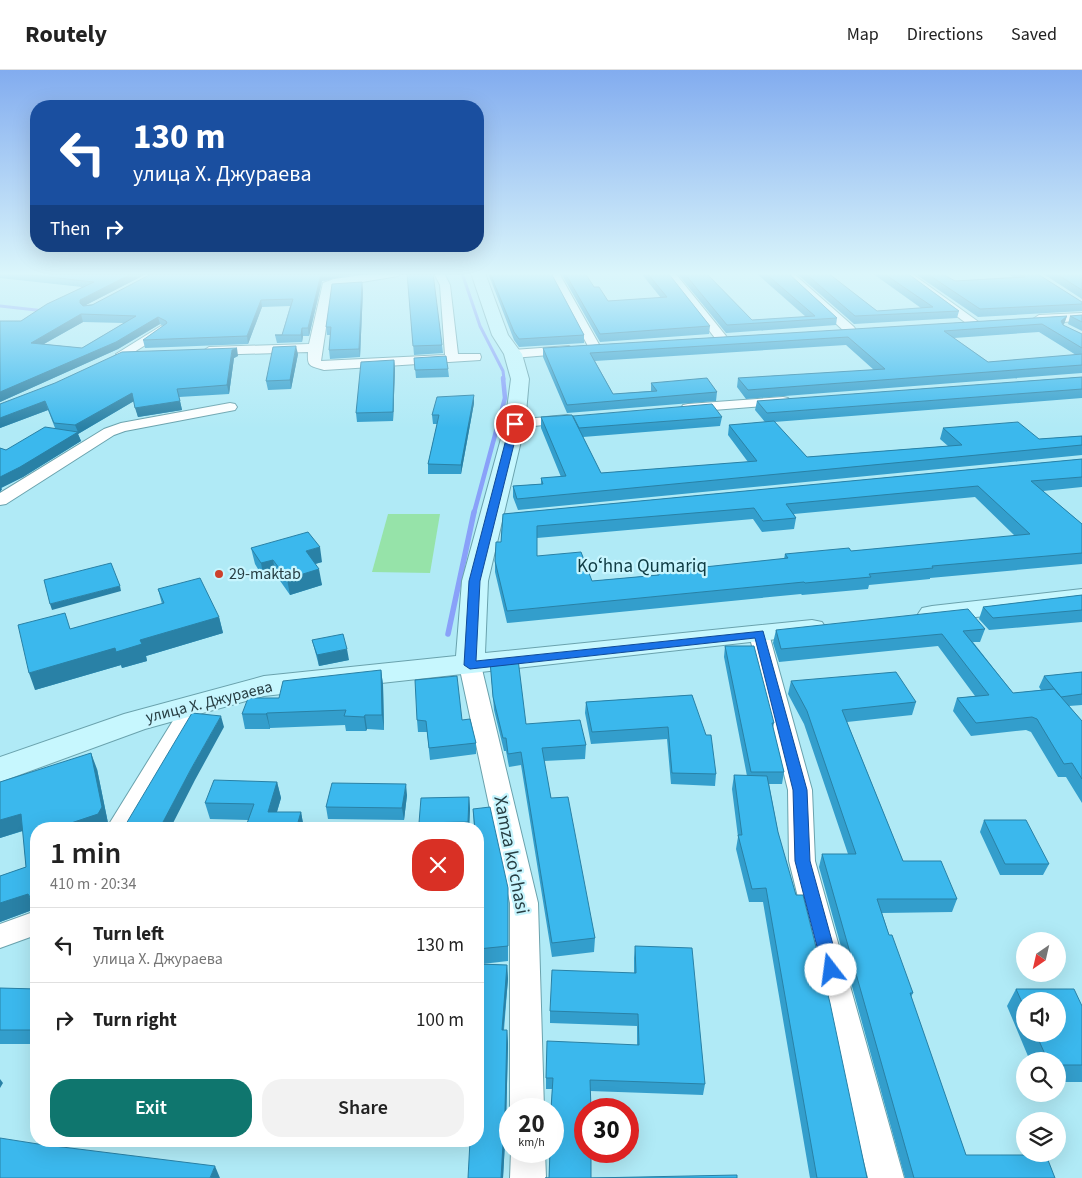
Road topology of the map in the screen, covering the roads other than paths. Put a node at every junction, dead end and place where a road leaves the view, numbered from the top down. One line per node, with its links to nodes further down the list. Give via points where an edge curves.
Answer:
1 (319, 325): 10 (street)
2 (449, 325): 15 (street)
3 (496, 325): 13 (street)
4 (586, 325): 13 (street, via 600,347)
5 (715, 325): 9 (street, via 727,338)
6 (849, 325): 8 (street, via 855,330)
7 (161, 330): 12 (street, via 118,356)
8 (831, 331)
9 (703, 340)
10 (315, 348): 11 (street); 15 (street, via 314,363 324,366)
11 (199, 352)
12 (151, 353)
13 (513, 354): 20 (street, via 520,379)
14 (475, 357): 15 (street)
15 (452, 358)
16 (797, 400): 18 (street)
17 (230, 407): 21 (street, via 121,427)
18 (679, 409)
19 (582, 418): 20 (street)
20 (515, 424): 26 (street, via 501,519 475,581)
21 (0, 500)
22 (1082, 597): 23 (street)
23 (906, 617)
24 (838, 625): 25 (street, улица Х. Джураева)
25 (759, 634): 26 (street, улица Х. Джураева); 35 (street, via 800,790 802,861)
26 (470, 665): 27 (street, улица Х. Джураева, via 264,686); 32 (street, Xamza ko'chasi, via 524,903)
27 (195, 703): 28 (street, улица Х. Джураева, via 134,721); 29 (street)
28 (0, 770)
29 (123, 822)
30 (30, 925): 31 (street)
31 (0, 936)
32 (527, 1098)
33 (528, 1163): 34 (street)
34 (528, 1178)
35 (886, 1178)

